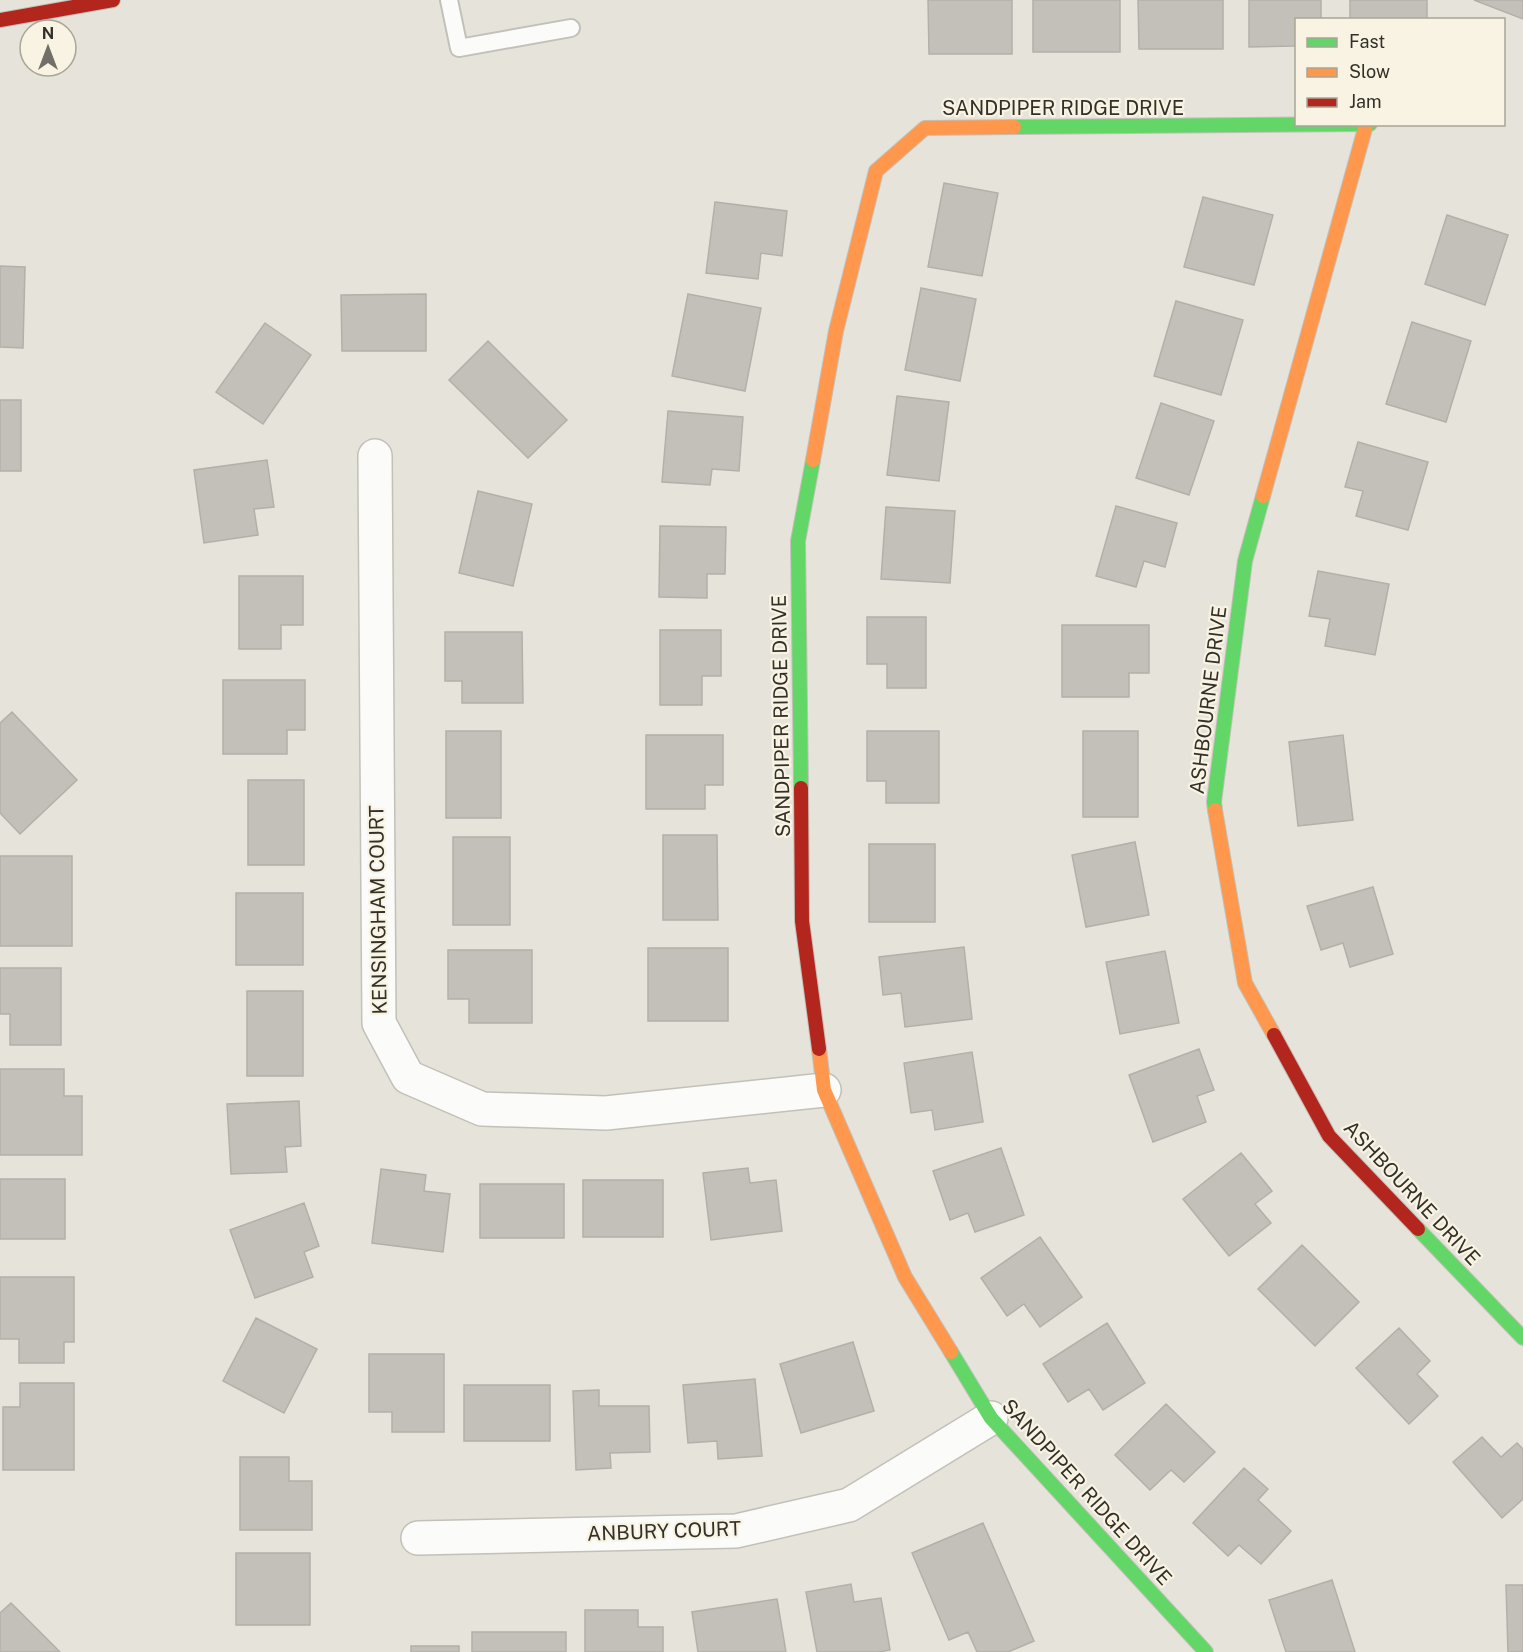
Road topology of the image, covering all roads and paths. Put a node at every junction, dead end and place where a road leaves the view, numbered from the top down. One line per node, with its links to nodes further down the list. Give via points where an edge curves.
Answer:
1 (113, 0): 3 (main road)
2 (449, 0): 4 (lane, via 459,48)
3 (0, 20)
4 (571, 28)
5 (1295, 125): 8 (main road, SANDPIPER RIDGE DRIVE, via 925,128 876,171 836,331 798,541 802,921)
6 (1368, 126): 9 (main road, ASHBOURNE DRIVE, via 1245,561 1214,802 1245,983 1329,1136)
7 (375, 456): 8 (street, KENSINGHAM COURT, via 379,1023 408,1077 482,1109 606,1113)
8 (824, 1090): 10 (main road, SANDPIPER RIDGE DRIVE, via 905,1277)
9 (1523, 1338)
10 (991, 1418): 11 (street, ANBURY COURT, via 849,1505 736,1531); 12 (main road, SANDPIPER RIDGE DRIVE)
11 (418, 1538)
12 (1206, 1652)

